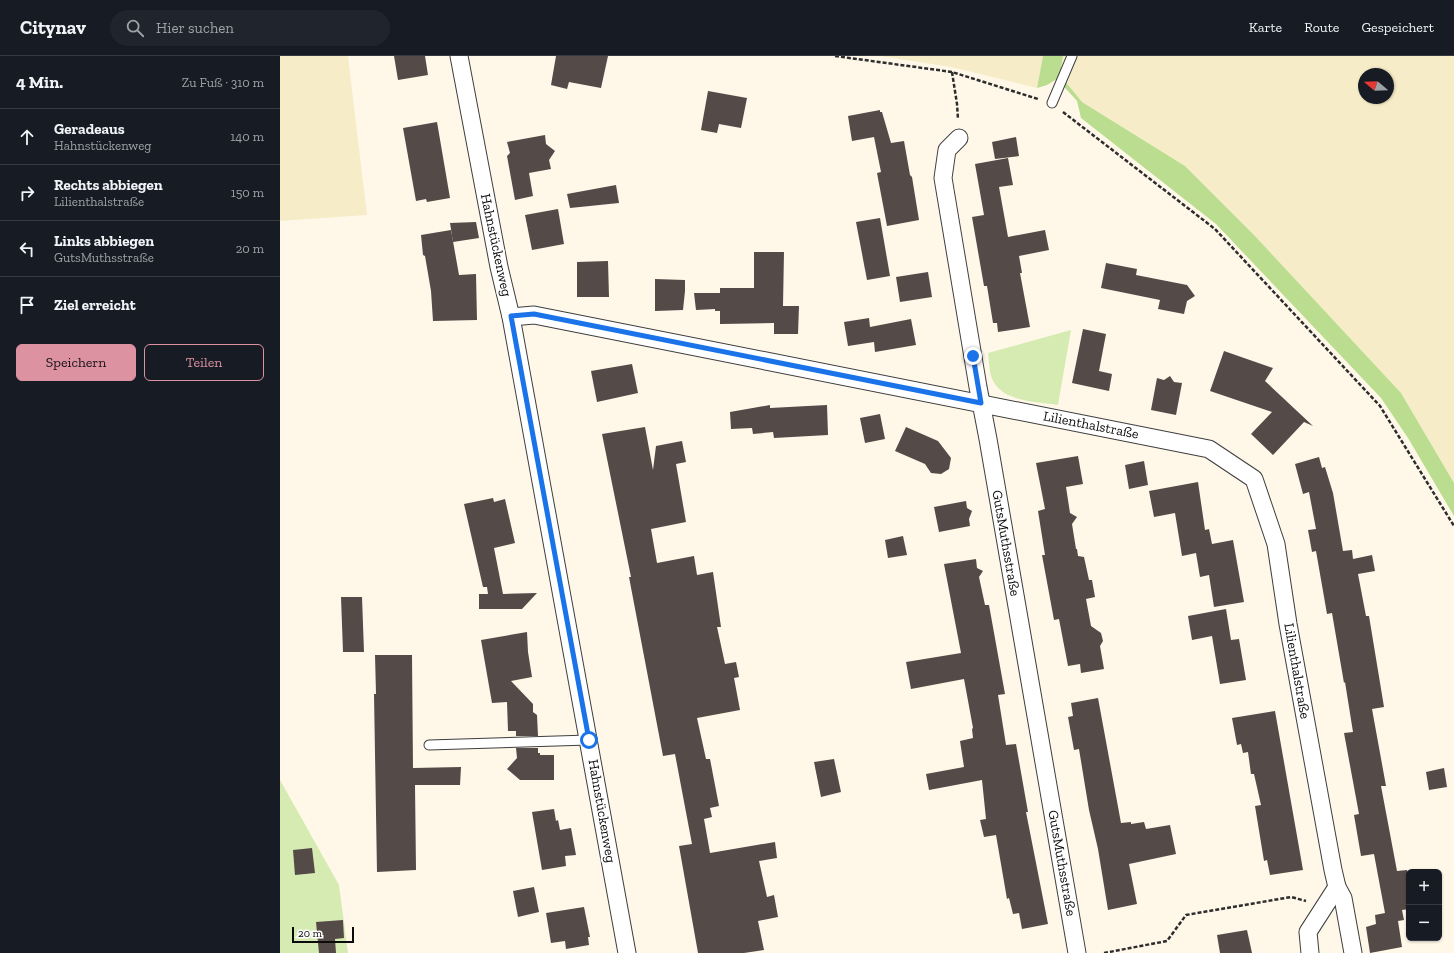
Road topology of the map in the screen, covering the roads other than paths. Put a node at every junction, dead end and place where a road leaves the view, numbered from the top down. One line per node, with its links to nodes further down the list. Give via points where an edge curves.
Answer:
1 (459, 56): 5 (street, Hahnstückenweg, via 499,267)
2 (1072, 56): 3 (lane)
3 (1052, 103)
4 (959, 138): 6 (street, GutsMuthsstraße, via 947,150 943,178)
5 (511, 316): 6 (street, Lilienthalstraße, via 534,314); 7 (street, Hahnstückenweg)
6 (981, 403): 9 (street, Lilienthalstraße, via 1209,449 1254,479 1276,544 1288,624); 11 (street, GutsMuthsstraße)
7 (589, 740): 8 (lane); 10 (street, Hahnstückenweg)
8 (429, 745)
9 (1337, 887): 12 (street, via 1308,932); 13 (street, Lilienthalstraße, via 1343,898)
10 (627, 953)
11 (1077, 953)
12 (1310, 953)
13 (1353, 953)

